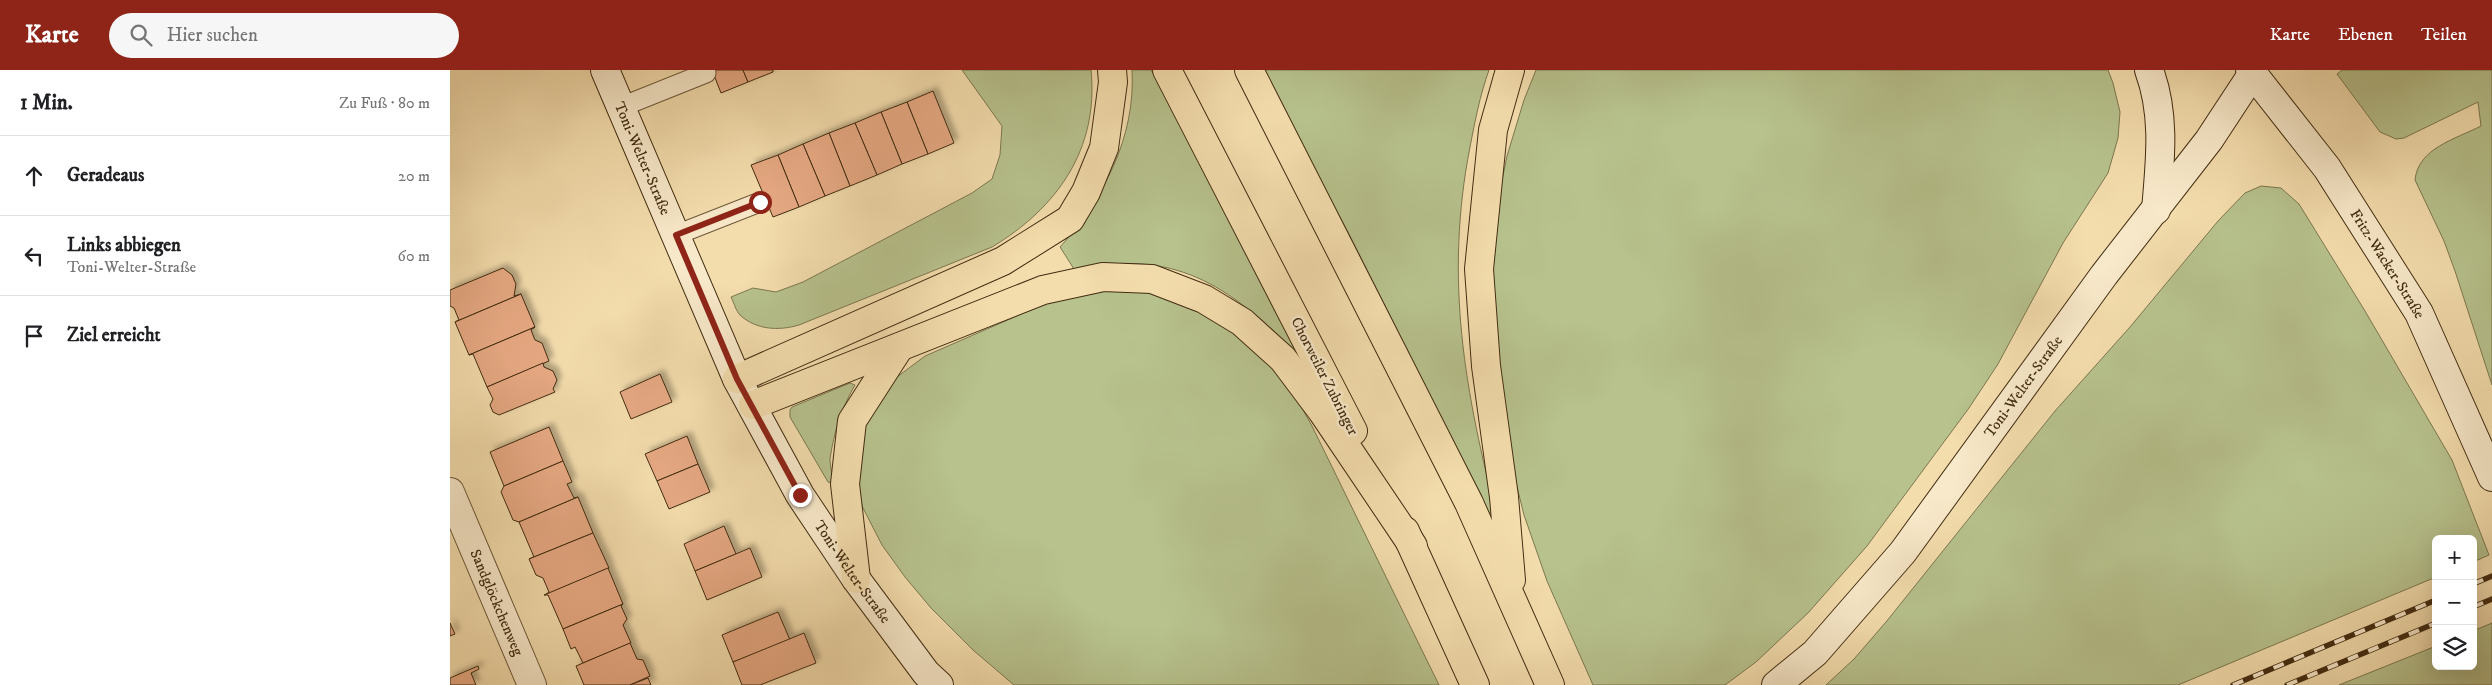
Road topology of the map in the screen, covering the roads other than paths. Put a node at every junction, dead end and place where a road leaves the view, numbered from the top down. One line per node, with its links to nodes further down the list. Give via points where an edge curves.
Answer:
1 (605, 70): 9 (street, Toni-Welter-Straße)
2 (1112, 70): 14 (highway, via 1104,148 1086,192 1070,219 1003,261)
3 (1167, 70): 18 (highway, Chorweiler Zubringer)
4 (1248, 70): 20 (highway, via 1469,504)
5 (1510, 70): 20 (highway, via 1493,130 1478,269)
6 (2149, 70): 11 (street, via 2156,89 2162,137)
7 (2253, 71): 11 (street, Toni-Welter-Straße, via 2209,140); 16 (street, Fritz-Wacker-Straße, via 2327,168 2419,313)
8 (706, 73): 9 (lane)
9 (621, 106): 12 (street, Toni-Welter-Straße)
10 (760, 202): 12 (lane)
11 (2156, 210): 25 (street, Toni-Welter-Straße, via 2104,275 1903,552 1815,653)
12 (676, 235): 14 (street, Toni-Welter-Straße)
13 (899, 348): 15 (highway); 18 (highway, via 1043,290 1103,277 1152,280 1204,299 1242,322 1283,359); 19 (highway, via 852,421 845,484)
14 (737, 379): 15 (street, Toni-Welter-Straße)
15 (753, 405): 19 (street, Toni-Welter-Straße, via 800,495)
16 (2492, 477)
17 (450, 492): 21 (street, Sandglöckchenweg)
18 (1413, 546): 23 (highway, Chorweiler Zubringer)
19 (856, 579): 22 (street, Toni-Welter-Straße, via 926,673)
20 (1514, 604): 24 (highway)
21 (532, 685)
22 (939, 685)
23 (1475, 685)
24 (1550, 685)
25 (1776, 685)

